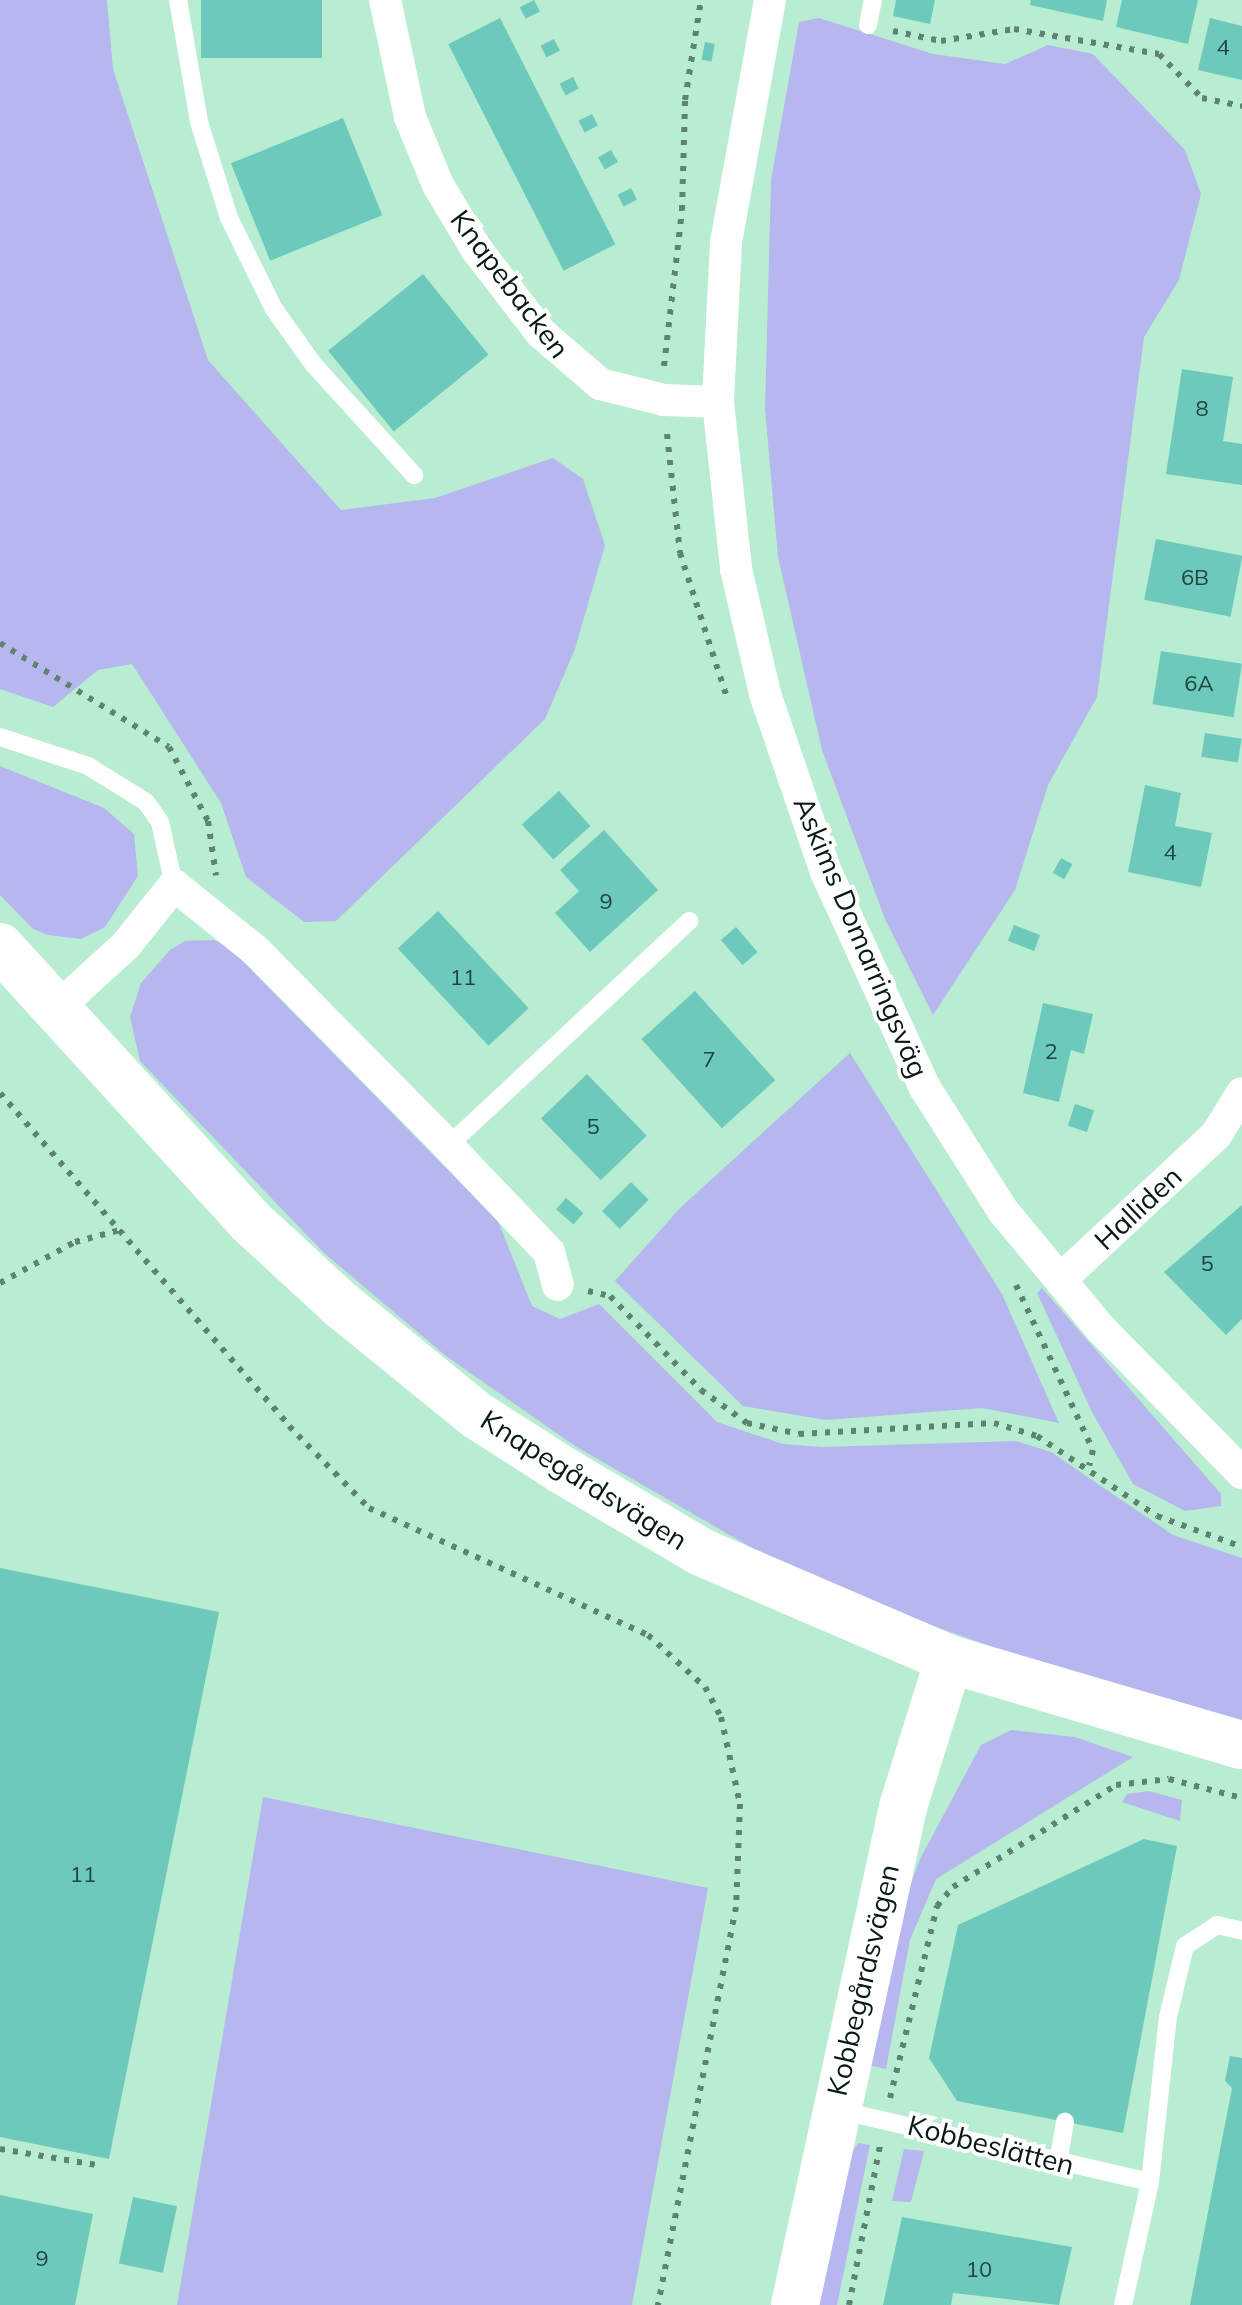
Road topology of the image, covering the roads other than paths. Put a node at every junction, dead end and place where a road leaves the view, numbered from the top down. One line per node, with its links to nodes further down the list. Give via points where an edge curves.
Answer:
1 (178, 0): 7 (lane, via 198,122 229,218 274,309 314,365)
2 (386, 0): 6 (street, Knapebacken, via 410,117 438,185 477,250 541,333 600,384 664,400)
3 (770, 0): 6 (street, Askims Domarringsväg, via 726,242)
4 (873, 0): 5 (lane)
5 (868, 25)
6 (718, 402): 16 (street, Askims Domarringsväg, via 736,569 766,694 826,872 925,1088 1003,1211)
7 (414, 474)
8 (0, 736): 9 (lane, via 88,766 146,802 160,822)
9 (174, 885): 12 (street, via 126,945); 15 (street, via 203,902)
10 (689, 922): 15 (lane)
11 (0, 946): 12 (street, Knapegårdsvägen)
12 (56, 1009): 19 (street, Knapegårdsvägen, via 250,1221 478,1416 701,1552)
13 (1242, 1093): 14 (street, Halliden)
14 (1229, 1142): 16 (street, Halliden)
15 (448, 1146): 17 (street, via 549,1252)
16 (1060, 1280): 18 (street, Askims Domarringsväg)
17 (558, 1286)
18 (1242, 1472)
19 (949, 1659): 20 (street, Knapegårdsvägen); 22 (street, Kobbegårdsvägen, via 903,1807)
20 (1242, 1745)
21 (1242, 1930): 25 (lane, via 1217,1925 1185,1946 1168,2017)
22 (833, 2109): 24 (lane, Kobbeslätten); 26 (street, Kobbegårdsvägen)
23 (1065, 2122): 24 (lane)
24 (1058, 2163): 25 (lane, Kobbeslätten)
25 (1150, 2182): 27 (lane)
26 (795, 2305)
27 (1124, 2305)

